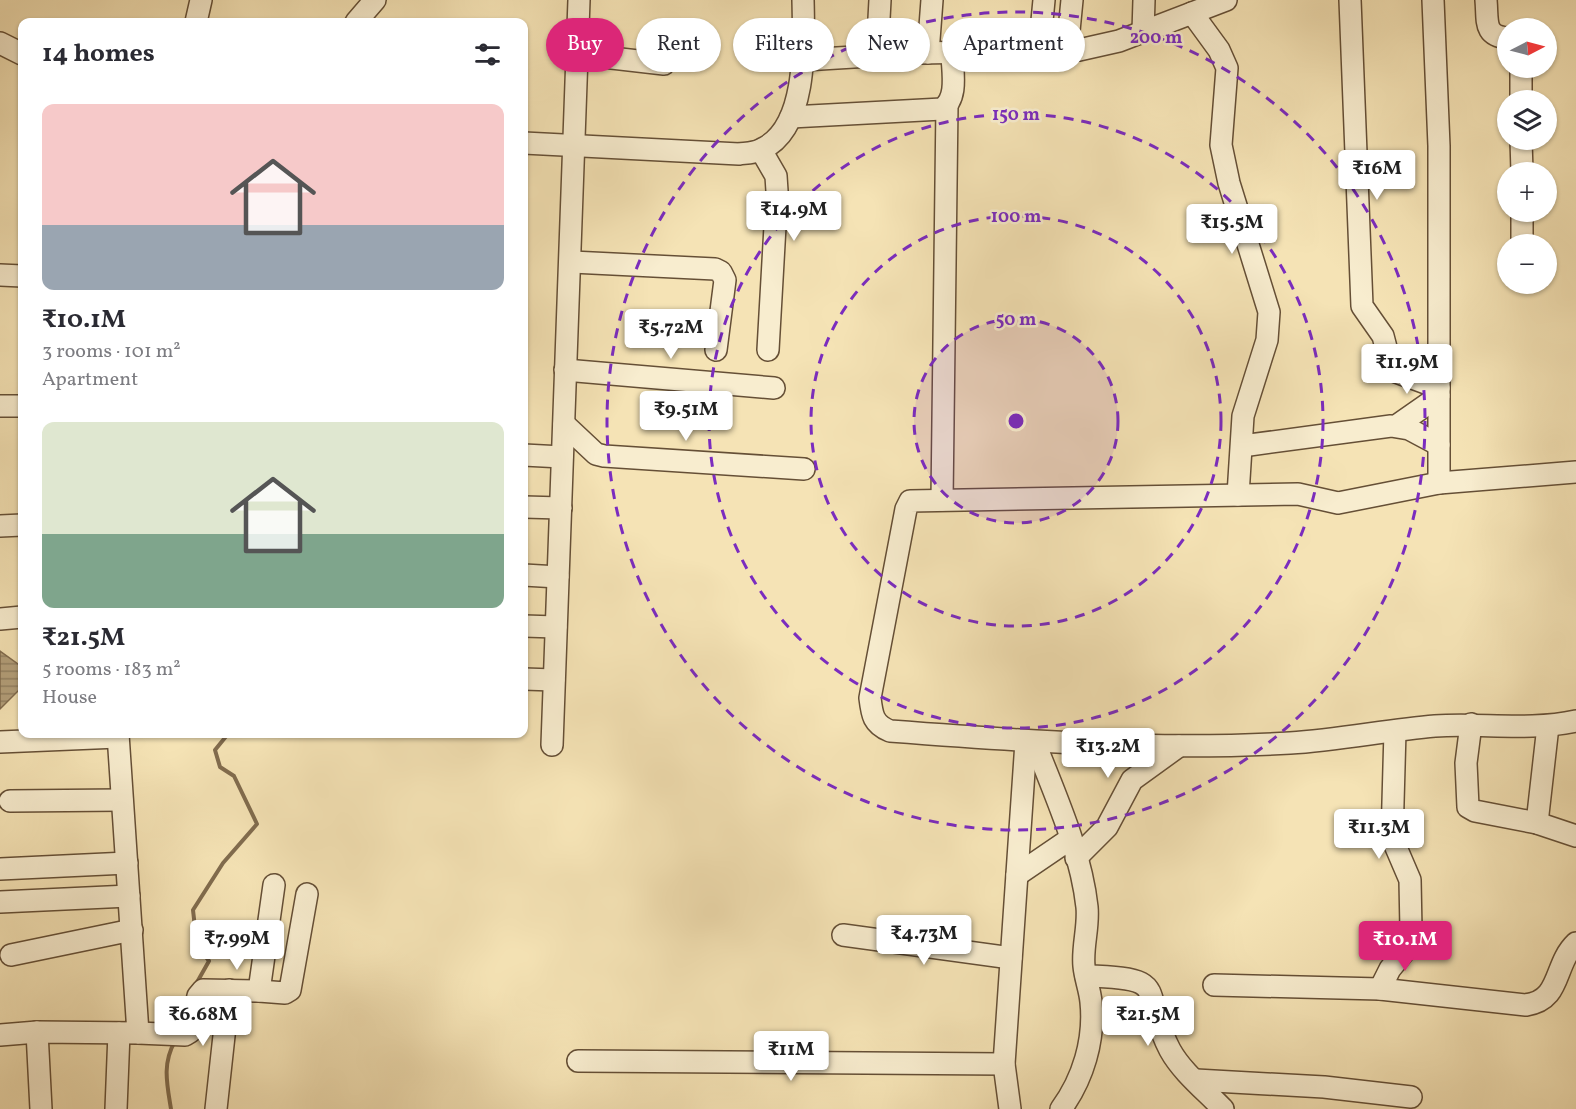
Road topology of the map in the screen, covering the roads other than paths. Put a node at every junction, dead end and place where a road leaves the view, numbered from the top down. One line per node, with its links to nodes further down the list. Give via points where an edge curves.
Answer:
1 (201, 0): 15 (street)
2 (375, 0): 16 (street)
3 (579, 0): 17 (street)
4 (804, 0): 18 (street)
5 (880, 0): 19 (street)
6 (932, 0): 22 (street)
7 (1044, 0): 20 (street)
8 (1072, 0): 21 (street)
9 (1144, 0): 23 (street)
10 (1226, 0): 14 (street)
11 (1350, 0): 43 (street, via 1362,306 1383,336 1389,363 1396,372)
12 (1432, 0): 43 (street, via 1438,146)
13 (1486, 0): 24 (street, via 1490,32)
14 (1192, 13): 23 (street); 49 (street, via 1220,50 1227,68 1221,144 1229,183 1269,312 1267,340 1246,399)
15 (197, 18)
16 (359, 18)
17 (578, 18)
18 (804, 18)
19 (879, 18)
20 (1043, 18)
21 (1070, 18)
22 (930, 21)
23 (1143, 32): 26 (street)
24 (1497, 36)
25 (0, 43): 27 (street)
26 (1085, 48)
27 (18, 52)
28 (576, 72): 34 (street)
29 (801, 72): 32 (street)
30 (952, 72): 31 (street, via 953,93)
31 (947, 105): 32 (street, via 931,110); 56 (street)
32 (791, 117): 35 (street, via 779,137)
33 (528, 143): 34 (street)
34 (572, 147): 35 (street, via 739,154); 36 (street)
35 (761, 150): 40 (street, via 776,176 777,191)
36 (572, 262): 39 (street, via 721,272 724,280); 41 (street)
37 (0, 274): 38 (street)
38 (18, 276)
39 (716, 350)
40 (768, 350)
41 (565, 370): 42 (street); 46 (street)
42 (774, 388)
43 (1439, 392): 47 (street); 48 (street)
44 (0, 406): 45 (street)
45 (18, 406)
46 (564, 424): 51 (street); 52 (street, via 596,454 604,456)
47 (1396, 426): 48 (street); 49 (street)
48 (1439, 445): 54 (street)
49 (1242, 446): 55 (street)
50 (528, 455): 51 (street)
51 (562, 457): 58 (street)
52 (804, 469)
53 (1576, 472): 54 (street)
54 (1439, 483): 55 (street, via 1338,503 1298,494)
55 (1238, 495): 56 (street)
56 (942, 500): 76 (street, via 910,501 906,509 870,698 872,716 879,726 890,731)
57 (528, 507): 58 (street)
58 (561, 508): 62 (street)
59 (18, 525): 60 (street)
60 (0, 526)
61 (528, 574): 62 (street)
62 (558, 577): 66 (street)
63 (18, 617): 64 (street)
64 (0, 619)
65 (528, 626): 66 (street)
66 (556, 627): 68 (street)
67 (528, 679): 68 (street)
68 (554, 680): 77 (street)
69 (1576, 721): 71 (street)
70 (1471, 724): 71 (street); 72 (street); 81 (street, via 1466,763 1468,807)
71 (1548, 726): 81 (street)
72 (1395, 731): 78 (street, via 1293,743); 98 (street, via 1392,838 1409,874 1411,930 1408,947)
73 (67, 738): 75 (street)
74 (118, 738): 79 (street)
75 (0, 742)
76 (1031, 742): 78 (street); 83 (street); 86 (street)
77 (552, 745)
78 (1179, 746): 83 (street, via 1132,780 1107,827)
79 (122, 800): 80 (street); 84 (street)
80 (10, 801)
81 (1537, 823): 82 (street)
82 (1576, 836)
83 (1073, 848): 86 (street); 96 (street, via 1087,909)
84 (127, 862): 85 (street); 89 (street)
85 (0, 869)
86 (1017, 875): 95 (street)
87 (274, 885): 100 (street)
88 (307, 894): 100 (street, via 290,990)
89 (129, 896): 90 (street); 91 (street)
90 (0, 902)
91 (132, 930): 94 (street); 102 (street)
92 (843, 935): 95 (street)
93 (1576, 943): 98 (street, via 1563,958 1549,996 1537,1003)
94 (11, 955)
95 (1011, 958): 105 (street)
96 (1086, 976): 106 (street, via 1124,977 1143,984 1155,1001 1170,1049); 112 (street, via 1092,1005 1083,1071)
97 (1214, 985): 98 (street)
98 (1380, 989)
99 (229, 990): 100 (street); 102 (street, via 203,990 198,996 190,1032); 110 (street)
100 (259, 991)
101 (37, 1032): 102 (street); 103 (street); 108 (street)
102 (128, 1033): 109 (street)
103 (0, 1035)
104 (578, 1061): 105 (street)
105 (1004, 1064): 111 (street)
106 (1196, 1080): 107 (street, via 1332,1087); 113 (street)
107 (1411, 1097)
108 (40, 1109)
109 (116, 1109)
110 (216, 1109)
111 (1010, 1109)
112 (1061, 1109)
113 (1224, 1109)

